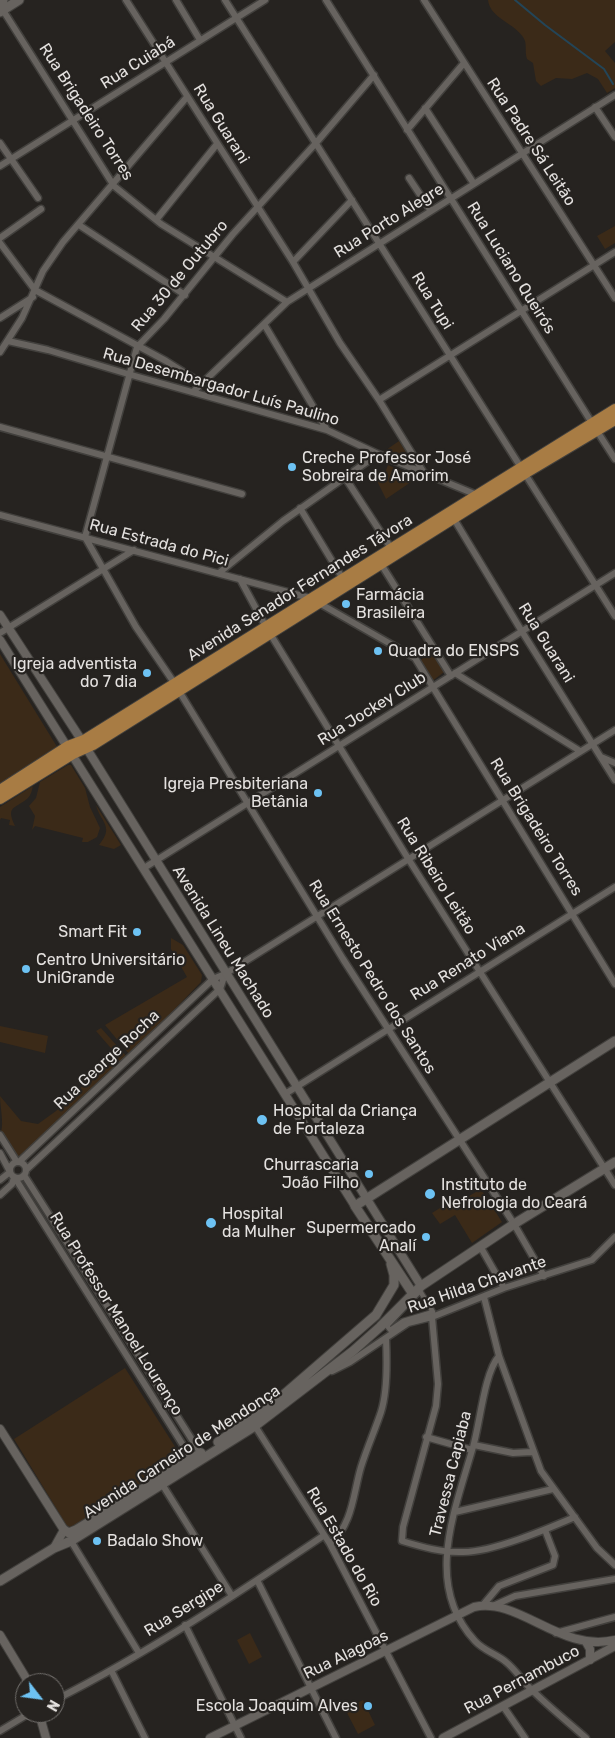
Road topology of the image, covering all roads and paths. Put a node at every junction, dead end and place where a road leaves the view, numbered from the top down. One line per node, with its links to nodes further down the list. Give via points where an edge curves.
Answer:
1 (3, 0): 9 (main road)
2 (19, 0): 9 (main road)
3 (126, 0): 12 (street, Rua Guarani)
4 (176, 0): 11 (street)
5 (225, 0): 10 (street, Rua Tupi)
6 (265, 0): 10 (street, Rua Cuiabá)
7 (326, 0): 14 (street, Rua Luciano Queirós)
8 (424, 0): 13 (street, Rua Padre Sá Leitão)
9 (1, 8): 19 (street, Rua Brigadeiro Torres)
10 (236, 18): 11 (street, Rua Cuiabá); 22 (street, Rua Tupi)
11 (200, 40): 12 (street, Rua Cuiabá)
12 (166, 62): 16 (street, Rua Guarani); 19 (street, Rua Cuiabá)
13 (464, 63): 18 (street); 25 (street, Rua Padre Sá Leitão)
14 (374, 75): 20 (street, Rua Luciano Queirós); 22 (street, Rua 30 de Outubro)
15 (615, 95): 17 (street, Rua Porto Alegre)
16 (187, 98): 24 (street, Rua Guarani); 30 (street)
17 (596, 106): 21 (street); 25 (street, Rua Porto Alegre)
18 (425, 108): 20 (street); 29 (street)
19 (73, 120): 26 (street, Rua Cuiabá); 30 (street, Rua Brigadeiro Torres)
20 (407, 130): 32 (street, Rua Luciano Queirós)
21 (615, 137)
22 (316, 143): 33 (street, Rua Tupi); 34 (street, Rua 30 de Outubro)
23 (0, 144): 26 (street)
24 (217, 144): 34 (street, Rua Guarani); 37 (street)
25 (522, 152): 29 (street, Rua Porto Alegre); 45 (street, Rua Padre Sá Leitão)
26 (10, 159): 27 (street, Rua Cuiabá); 31 (street)
27 (0, 166)
28 (409, 178): 36 (street)
29 (474, 184): 32 (street, Rua Porto Alegre)
30 (114, 186): 37 (street, Rua Brigadeiro Torres); 38 (street)
31 (38, 198)
32 (451, 198): 36 (street, Rua Porto Alegre); 51 (street, Rua Luciano Queirós)
33 (352, 200): 41 (street, Rua Tupi); 44 (street)
34 (257, 207): 43 (street, Rua 30 de Outubro); 44 (street, Rua Guarani)
35 (41, 209): 39 (street)
36 (431, 211): 41 (street, Rua Porto Alegre)
37 (156, 220): 43 (street, Rua Brigadeiro Torres)
38 (78, 225): 47 (street, via 43,271); 48 (street)
39 (0, 238)
40 (0, 244): 47 (street)
41 (380, 244): 46 (street, Rua Porto Alegre); 57 (street, Rua Tupi)
42 (615, 252): 45 (street)
43 (215, 257): 48 (street, Rua 30 de Outubro); 50 (street, Rua Brigadeiro Torres)
44 (292, 262): 46 (street, Rua Guarani)
45 (594, 266): 49 (street, Rua Padre Sá Leitão); 51 (street)
46 (307, 288): 50 (street, Rua Porto Alegre); 61 (street, Rua Guarani)
47 (34, 293): 52 (street); 54 (street); 55 (street)
48 (185, 295): 55 (street, Rua 30 de Outubro)
49 (615, 298)
50 (287, 302): 53 (street, Rua Porto Alegre)
51 (522, 311): 57 (street); 65 (street, Rua Luciano Queirós)
52 (0, 318)
53 (264, 324): 59 (street, Rua Porto Alegre); 66 (street)
54 (8, 341): 56 (street); 58 (street, Rua Desembargador Luís Paulino)
55 (137, 347): 58 (street, Rua 30 de Outubro); 59 (street)
56 (0, 352)
57 (450, 356): 61 (street); 70 (street, Rua Tupi)
58 (128, 374): 60 (street, Rua Desembargador Luís Paulino); 68 (street, Rua 30 de Outubro)
59 (201, 383): 60 (street, Rua Porto Alegre)
60 (194, 392): 66 (street, Rua Desembargador Luís Paulino)
61 (379, 400): 71 (street, Rua Guarani)
62 (615, 409): 65 (main road, Avenida Senador Fernandes Távora)
63 (615, 420): 65 (main road, Avenida Senador Fernandes Távora)
64 (0, 427): 68 (street)
65 (595, 427): 69 (street, Rua Luciano Queirós); 70 (main road, Avenida Senador Fernandes Távora)
66 (328, 430): 67 (street, Rua Desembargador Luís Paulino)
67 (378, 454): 71 (street, Rua Desembargador Luís Paulino); 72 (street)
68 (107, 457): 73 (street); 78 (street, Rua 30 de Outubro)
69 (615, 459)
70 (524, 470): 74 (main road, Avenida Senador Fernandes Távora); 77 (main road, Avenida Senador Fernandes Távora); 87 (street, Rua Tupi)
71 (424, 473): 74 (street, Rua Desembargador Luís Paulino)
72 (346, 479): 75 (street); 79 (street)
73 (242, 494)
74 (476, 494): 79 (main road, Avenida Senador Fernandes Távora)
75 (300, 508): 84 (street); 86 (street)
76 (0, 515): 78 (street, Rua Estrada do Pici)
77 (454, 519): 81 (main road, Avenida Senador Fernandes Távora); 93 (street, Rua Guarani)
78 (85, 537): 80 (street, Rua Estrada do Pici); 82 (street, Rua Ernesto Pedro dos Santos)
79 (392, 548): 86 (main road, Avenida Senador Fernandes Távora)
80 (134, 550): 82 (street); 84 (street, Rua Estrada do Pici)
81 (381, 564): 88 (main road, Avenida Senador Fernandes Távora); 96 (street)
82 (103, 570): 91 (street); 98 (street, Rua Ernesto Pedro dos Santos)
83 (615, 572): 87 (street, Rua Jockey Club)
84 (220, 573): 85 (street, Rua Estrada do Pici)
85 (240, 579): 88 (street, Rua Estrada do Pici); 92 (street, Rua Ribeiro Leitão)
86 (343, 579): 88 (main road, Avenida Senador Fernandes Távora)
87 (595, 585): 90 (street, Rua Tupi); 93 (street, Rua Jockey Club)
88 (314, 601): 92 (main road, Avenida Senador Fernandes Távora); 97 (street, Rua Estrada do Pici, via 415,658)
89 (0, 615): 91 (street, Avenida Lineu Machado)
90 (615, 616)
91 (8, 627): 94 (street); 101 (street, Avenida Lineu Machado)
92 (268, 630): 98 (main road, Avenida Senador Fernandes Távora); 102 (street, Rua Ribeiro Leitão)
93 (521, 630): 96 (street, Rua Jockey Club); 100 (street, Rua Guarani)
94 (0, 633)
95 (0, 640): 103 (street, Avenida Lineu Machado)
96 (453, 675): 97 (street, Rua Jockey Club); 104 (street)
97 (434, 686): 102 (street, Rua Jockey Club); 110 (street, Rua Brigadeiro Torres)
98 (177, 688): 101 (main road, Avenida Senador Fernandes Távora); 111 (street, Rua Ernesto Pedro dos Santos)
99 (615, 730): 100 (street)
100 (593, 743): 104 (street); 105 (street, Rua Guarani)
101 (84, 745): 103 (main road, Avenida Senador Fernandes Távora); 113 (street, Avenida Lineu Machado)
102 (339, 746): 111 (street, Rua Jockey Club); 112 (street, Rua Ribeiro Leitão)
103 (70, 750): 108 (main road, Avenida Senador Fernandes Távora); 109 (main road, Avenida Senador Fernandes Távora); 114 (street, Avenida Lineu Machado)
104 (580, 752): 110 (street)
105 (601, 757): 106 (street); 107 (street, Rua Guarani)
106 (615, 763)
107 (615, 780)
108 (0, 790)
109 (0, 799)
110 (502, 800): 112 (street); 116 (street, Rua Brigadeiro Torres)
111 (248, 802): 113 (street, Rua Jockey Club); 117 (street, Rua Ernesto Pedro dos Santos)
112 (409, 860): 117 (street); 118 (street, Rua Ribeiro Leitão)
113 (154, 861): 114 (street, Rua Jockey Club); 119 (street, Avenida Lineu Machado)
114 (144, 868): 120 (street, Avenida Lineu Machado)
115 (615, 887): 116 (street, Rua Renato Viana)
116 (573, 913): 118 (street, Rua Renato Viana); 121 (street, Rua Brigadeiro Torres)
117 (317, 917): 119 (street); 123 (street, Rua Ernesto Pedro dos Santos)
118 (480, 972): 123 (street, Rua Renato Viana); 127 (street, Rua Ribeiro Leitão)
119 (225, 974): 120 (street); 122 (street); 125 (street, Avenida Lineu Machado)
120 (213, 979): 122 (street, Avenida Lineu Machado); 135 (street, Rua George Rocha)
121 (615, 984)
122 (220, 989): 126 (street, Avenida Lineu Machado); 139 (street, Rua George Rocha)
123 (388, 1028): 128 (street, Rua Renato Viana); 133 (street, Rua Ernesto Pedro dos Santos)
124 (615, 1041): 127 (main road)
125 (285, 1069): 126 (street); 128 (street, Avenida Lineu Machado)
126 (274, 1077): 129 (street, Avenida Lineu Machado)
127 (550, 1082): 133 (main road); 137 (street, Rua Ribeiro Leitão)
128 (296, 1086): 129 (street, Rua Renato Viana); 130 (street, Avenida Lineu Machado)
129 (285, 1094): 131 (street, Avenida Lineu Machado)
130 (311, 1110): 131 (street); 144 (street, Avenida Lineu Machado)
131 (300, 1117): 145 (street, Avenida Lineu Machado)
132 (0, 1135): 135 (street)
133 (458, 1140): 144 (main road); 146 (street, Rua Ernesto Pedro dos Santos)
134 (0, 1153): 138 (street)
135 (18, 1162): 138 (street, via 12,1164); 139 (street, via 25,1166)
136 (615, 1162): 137 (main road, Avenida Carneiro de Mendonça)
137 (605, 1169): 142 (street, Rua Ribeiro Leitão); 146 (main road, Avenida Carneiro de Mendonça)
138 (9, 1171): 140 (street); 141 (street)
139 (25, 1173): 140 (street); 164 (street, Rua Professor Manoel Lourenço)
140 (15, 1178): 143 (street); 165 (street, Rua Professor Manoel Lourenço)
141 (0, 1180)
142 (615, 1185)
143 (0, 1195)
144 (366, 1199): 145 (main road); 151 (street, Avenida Lineu Machado)
145 (355, 1206): 149 (main road, Avenida Lineu Machado)
146 (514, 1224): 148 (main road, Avenida Carneiro de Mendonça); 150 (street, Rua Ernesto Pedro dos Santos)
147 (615, 1237): 150 (street, Rua Hilda Chavante, via 592,1260)
148 (480, 1246): 151 (main road, Avenida Carneiro de Mendonça); 152 (street)
149 (391, 1264): 153 (main road, Avenida Lineu Machado); 164 (main road, Avenida Carneiro de Mendonça, via 394,1285 376,1316 265,1411)
150 (544, 1276): 152 (street, Rua Hilda Chavante)
151 (421, 1286): 153 (main road, Avenida Carneiro de Mendonça)
152 (504, 1288): 154 (street, Rua Hilda Chavante)
153 (413, 1294): 158 (main road, Avenida Carneiro de Mendonça)
154 (484, 1297): 155 (street, Rua Hilda Chavante); 157 (street)
155 (432, 1314): 155 (street, via 420,1292 387,1326 390,1330 404,1321); 156 (street, Rua Hilda Chavante, via 408,1323); 161 (street, via 437,1392)
156 (386, 1339): 158 (street, Rua Hilda Chavante); 174 (street, via 381,1410 361,1467 347,1522)
157 (499, 1356): 162 (street, Travessa Capiaba, via 491,1370); 163 (street)
158 (322, 1376): 159 (main road, Avenida Carneiro de Mendonça)
159 (254, 1426): 164 (main road, Avenida Carneiro de Mendonça); 172 (street, Rua Estado do Rio)
160 (0, 1429): 170 (street)
161 (426, 1437): 162 (street); 176 (street, via 401,1539)
162 (473, 1448): 163 (street); 168 (street, Travessa Capiaba)
163 (532, 1452): 167 (street)
164 (202, 1455): 165 (main road, Avenida Carneiro de Mendonça)
165 (193, 1461): 166 (main road, Avenida Carneiro de Mendonça); 170 (main road, Avenida Carneiro de Mendonça, via 76,1530 69,1533)
166 (162, 1484): 173 (main road, Avenida Carneiro de Mendonça); 181 (street)
167 (553, 1489): 168 (street); 169 (street)
168 (455, 1512): 176 (street, Travessa Capiaba)
169 (575, 1517): 171 (street); 177 (street)
170 (64, 1530): 175 (street)
171 (545, 1530): 176 (street, via 482,1550); 182 (street, via 555,1556 553,1565 499,1586)
172 (323, 1536): 174 (street, Rua Estado do Rio); 179 (street, Rua Sergipe)
173 (71, 1541): 175 (main road, Avenida Carneiro de Mendonça); 193 (street)
174 (330, 1544): 192 (street, Rua Estado do Rio)
175 (54, 1548): 180 (main road, Avenida Carneiro de Mendonça)
176 (445, 1552): 184 (street, Travessa Capiaba, via 448,1582)
177 (615, 1565)
178 (615, 1579): 183 (street, Rua Alagoas, via 515,1596)
179 (257, 1580): 181 (street, Rua Sergipe); 197 (street)
180 (0, 1581)
181 (232, 1596): 186 (street, Rua Sergipe)
182 (483, 1605): 183 (street, Rua Alagoas); 184 (street, Rua Alagoas)
183 (496, 1605): 187 (street, Rua Alagoas)
184 (457, 1614): 192 (street, Rua Alagoas); 198 (street, Travessa Capiaba, via 475,1642 506,1662)
185 (615, 1617): 187 (street)
186 (185, 1625): 193 (street, Rua Sergipe); 203 (street)
187 (556, 1633): 190 (street, Rua Alagoas)
188 (0, 1635): 196 (street)
189 (615, 1640): 190 (street, Rua Alagoas)
190 (586, 1642): 194 (street)
191 (615, 1646): 194 (street, Rua Pernambuco)
192 (387, 1651): 197 (street, Rua Alagoas); 210 (street, Rua Estado do Rio)
193 (139, 1653): 195 (street, Rua Sergipe)
194 (590, 1660): 198 (street, Rua Pernambuco)
195 (111, 1670): 199 (street, Rua Sergipe); 206 (street)
196 (23, 1673)
197 (312, 1688): 203 (street, Rua Alagoas); 209 (street)
198 (531, 1690): 200 (street, Rua Pernambuco); 213 (street, Travessa Capiaba)
199 (65, 1695)
200 (503, 1706): 211 (street, Rua Pernambuco); 212 (street)
201 (15, 1722): 204 (street)
202 (42, 1723): 205 (street)
203 (235, 1726): 207 (street, Rua Alagoas); 208 (street)
204 (0, 1731)
205 (46, 1738)
206 (145, 1738)
207 (210, 1738)
208 (241, 1738)
209 (336, 1738)
210 (431, 1738)
211 (443, 1738)
212 (525, 1738)
213 (586, 1738)

